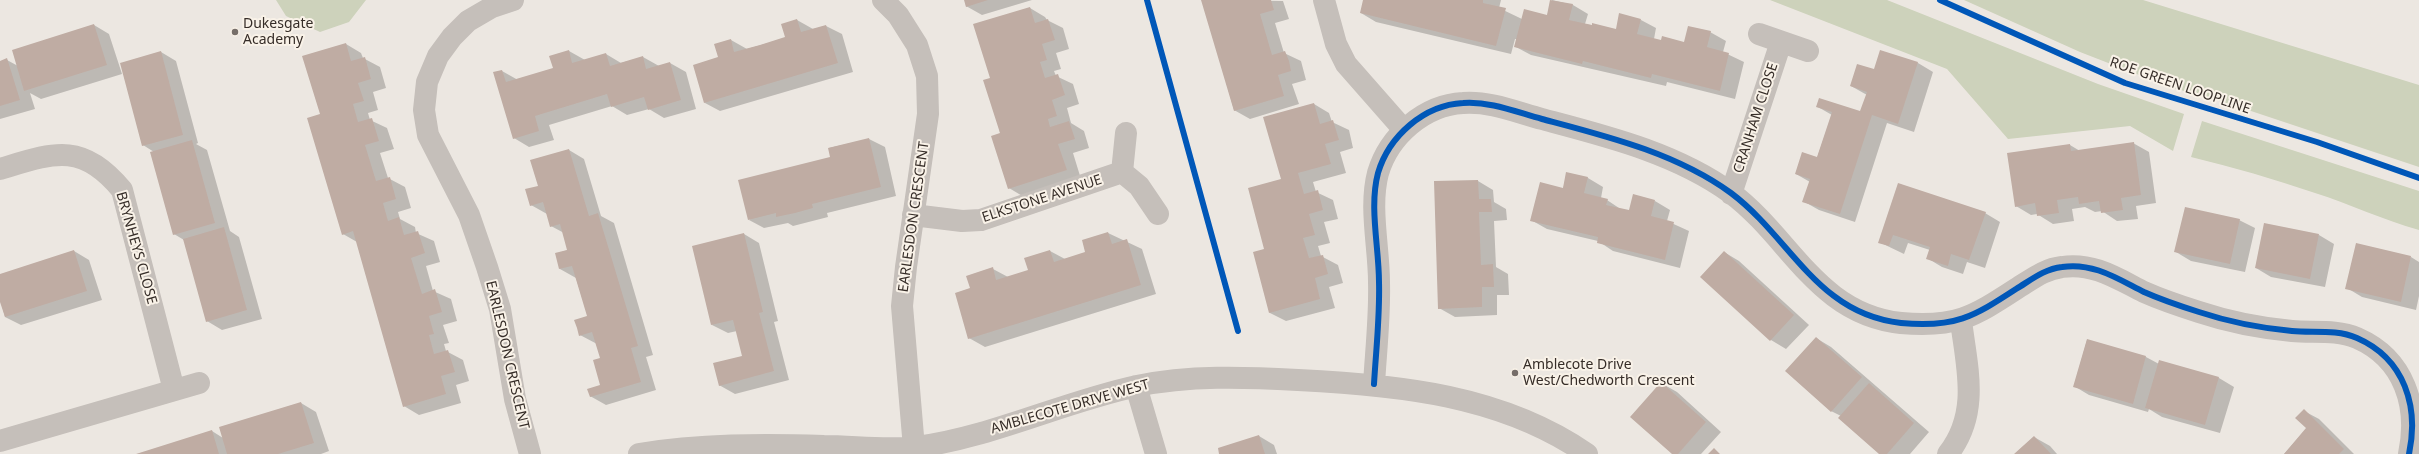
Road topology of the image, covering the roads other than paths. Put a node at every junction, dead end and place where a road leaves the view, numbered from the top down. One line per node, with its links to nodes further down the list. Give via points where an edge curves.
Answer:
1 (513, 0): 23 (street, EARLESDON CRESCENT, via 492,7 468,21 452,37 438,56 427,82 424,110 428,135 469,215 500,309 515,399)
2 (883, 0): 13 (street, EARLESDON CRESCENT, via 898,15 913,40 927,76 928,114)
3 (1324, 0): 7 (street, via 1336,44 1346,64)
4 (1759, 34): 5 (street)
5 (1781, 42): 6 (street); 11 (street, CRANHAM CLOSE)
6 (1808, 51)
7 (1404, 130): 11 (street, via 1419,118 1439,108 1463,103 1491,105 1609,137 1645,150 1681,165); 16 (street, via 1388,150 1379,171 1374,193 1379,285)
8 (1126, 134): 10 (street)
9 (0, 169): 18 (street, BRYNHEYS CLOSE, via 49,154 72,156 91,162 108,173 122,190)
10 (1122, 172): 12 (street, via 1139,186); 13 (street, ELKSTONE AVENUE, via 981,220 962,221)
11 (1731, 194): 14 (street, via 1775,234 1801,267 1826,291 1850,307 1898,323)
12 (1158, 214)
13 (913, 215): 20 (street, EARLESDON CRESCENT, via 902,306)
14 (1961, 321): 26 (street, via 1970,393 1966,419); 27 (street, via 1980,312 2041,273 2061,267 2080,267 2099,270 2179,306 2218,318 2256,327 2334,332 2357,338 2391,364 2404,382 2411,405 2414,429)
15 (199, 383): 18 (street)
16 (1374, 384): 17 (street, AMBLECOTE DRIVE WEST, via 1275,378 1205,378); 22 (street, AMBLECOTE DRIVE WEST, via 1438,393 1491,408 1531,423)
17 (1136, 386): 20 (street, AMBLECOTE DRIVE WEST, via 953,440); 25 (street)
18 (174, 390): 19 (street)
19 (1, 438)
20 (914, 448): 21 (street, AMBLECOTE DRIVE WEST)
21 (805, 450): 24 (street, AMBLECOTE DRIVE WEST, via 744,446)
22 (1576, 451)
23 (530, 454)
24 (639, 454)
25 (1156, 454)
26 (1948, 454)
27 (2409, 454)

